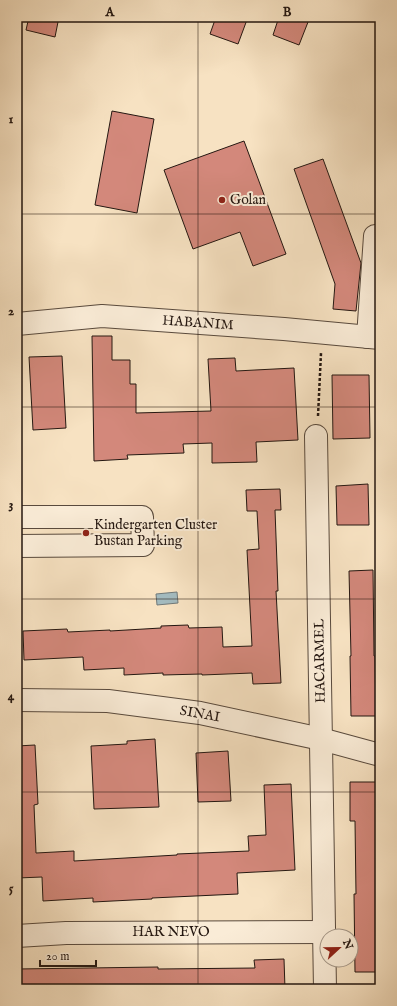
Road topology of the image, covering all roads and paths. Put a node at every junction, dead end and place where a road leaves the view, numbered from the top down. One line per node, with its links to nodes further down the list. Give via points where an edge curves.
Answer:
1 (375, 236): 4 (street)
2 (17, 324): 3 (street, HABANIM, via 102,316)
3 (323, 333): 4 (street, HABANIM); 5 (path)
4 (374, 337)
5 (316, 436): 9 (street, HACARMEL)
6 (17, 518): 7 (street, via 142,517 143,545)
7 (17, 546)
8 (17, 700): 9 (street, SINAI, via 108,701 200,713)
9 (321, 739): 10 (street, SINAI); 11 (street, HACARMEL)
10 (380, 755)
11 (324, 928)
12 (319, 932): 13 (street, HAR NEVO, via 66,933)
13 (17, 936)
14 (325, 968): 15 (street, HACARMEL)
15 (325, 989)

